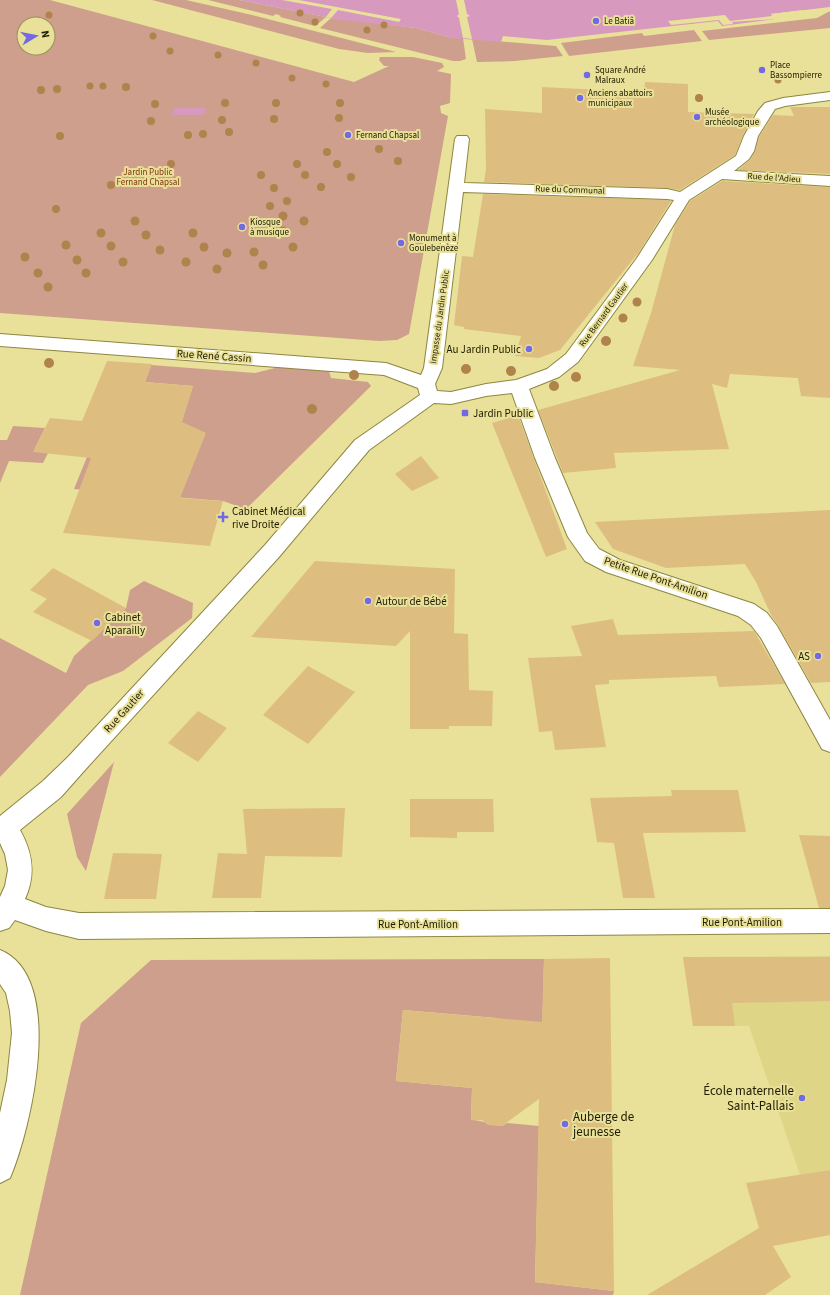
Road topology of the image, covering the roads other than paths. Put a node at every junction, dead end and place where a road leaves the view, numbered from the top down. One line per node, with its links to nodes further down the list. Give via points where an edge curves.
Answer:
1 (830, 96): 3 (street, Rue Bernard Gautier, via 770,106 764,111 742,159)
2 (462, 139): 5 (street, Impasse du Jardin Public)
3 (717, 174): 4 (street, Rue de l'Adieu); 6 (street, Rue Bernard Gautier)
4 (830, 181)
5 (457, 187): 6 (street, Rue du Communal, via 652,193); 9 (street, Impasse du Jardin Public)
6 (683, 197): 8 (street, Rue Bernard Gautier, via 644,260 572,358 553,373)
7 (0, 340): 9 (street, Rue René Cassin, via 386,369)
8 (519, 386): 9 (street, Rue Bernard Gautier, via 451,398); 10 (street, Petite Rue Pont-Amilion, via 560,497 578,537 592,555 613,566 746,610 759,620 769,632)
9 (428, 391): 11 (street, Rue Gautier, via 362,445 272,551 76,764 52,789)
10 (830, 742)
11 (2, 828): 12 (street, via 15,844 20,863 18,885)
12 (5, 913): 13 (street, Rue Pont-Amilion, via 79,926)
13 (830, 921)
14 (0, 963): 15 (street, via 18,989 25,1014 25,1043 14,1116)
15 (0, 1168)

